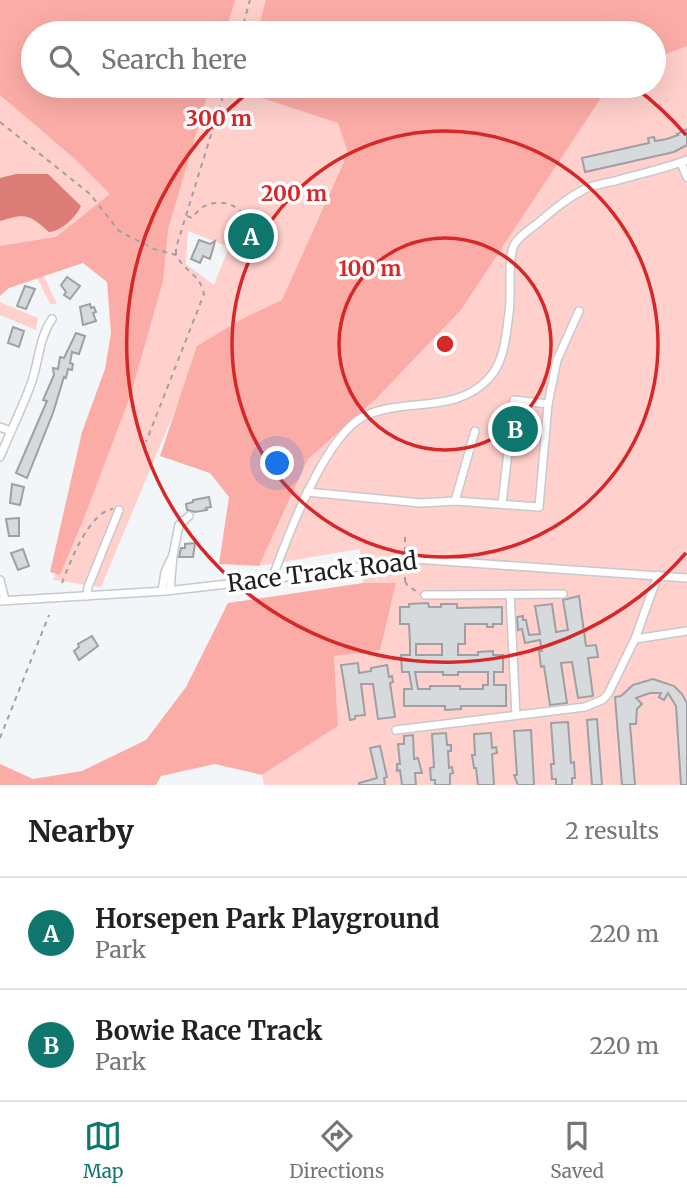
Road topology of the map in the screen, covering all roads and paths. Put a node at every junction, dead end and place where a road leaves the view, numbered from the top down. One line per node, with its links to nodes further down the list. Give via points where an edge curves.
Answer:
1 (250, 0): 2 (path)
2 (244, 21)
3 (222, 98): 7 (path)
4 (0, 122): 9 (path, via 90,194 119,231)
5 (684, 162): 6 (street); 18 (street, via 584,190 517,241 510,262 511,296 504,343 488,380 457,399 385,410 358,420 342,436)
6 (687, 177)
7 (186, 216): 8 (path, via 192,218 208,204 228,203 244,214); 9 (path)
8 (269, 246)
9 (176, 255): 16 (path, via 202,282 204,294)
10 (579, 311): 12 (street, via 557,360)
11 (52, 319): 14 (street)
12 (548, 404): 20 (street, via 514,400); 20 (street, via 539,508)
13 (0, 427): 14 (street)
14 (10, 431): 17 (street)
15 (475, 431): 19 (street)
16 (146, 442)
17 (0, 457)
18 (307, 492): 19 (street, via 421,503); 26 (street)
19 (455, 501): 20 (street)
20 (502, 504)
21 (119, 510): 28 (path, via 100,515 73,555); 32 (street)
22 (189, 516): 29 (street, via 179,525)
23 (405, 537): 33 (path, bridge, via 405,581)
24 (658, 575): 25 (street, Race Track Road); 26 (street, Race Track Road, via 415,559); 37 (street)
25 (687, 578)
26 (272, 579): 29 (street, Race Track Road)
27 (0, 580): 34 (street)
28 (62, 583)
29 (166, 590): 32 (street, Race Track Road)
30 (510, 594): 31 (street); 33 (street); 38 (street)
31 (563, 594)
32 (87, 596): 34 (street, Race Track Road)
33 (425, 596)
34 (2, 601)
35 (49, 615): 40 (path)
36 (687, 631): 37 (street)
37 (635, 639): 38 (street, via 602,700 585,707)
38 (516, 715): 39 (street)
39 (396, 730)
40 (0, 738)

